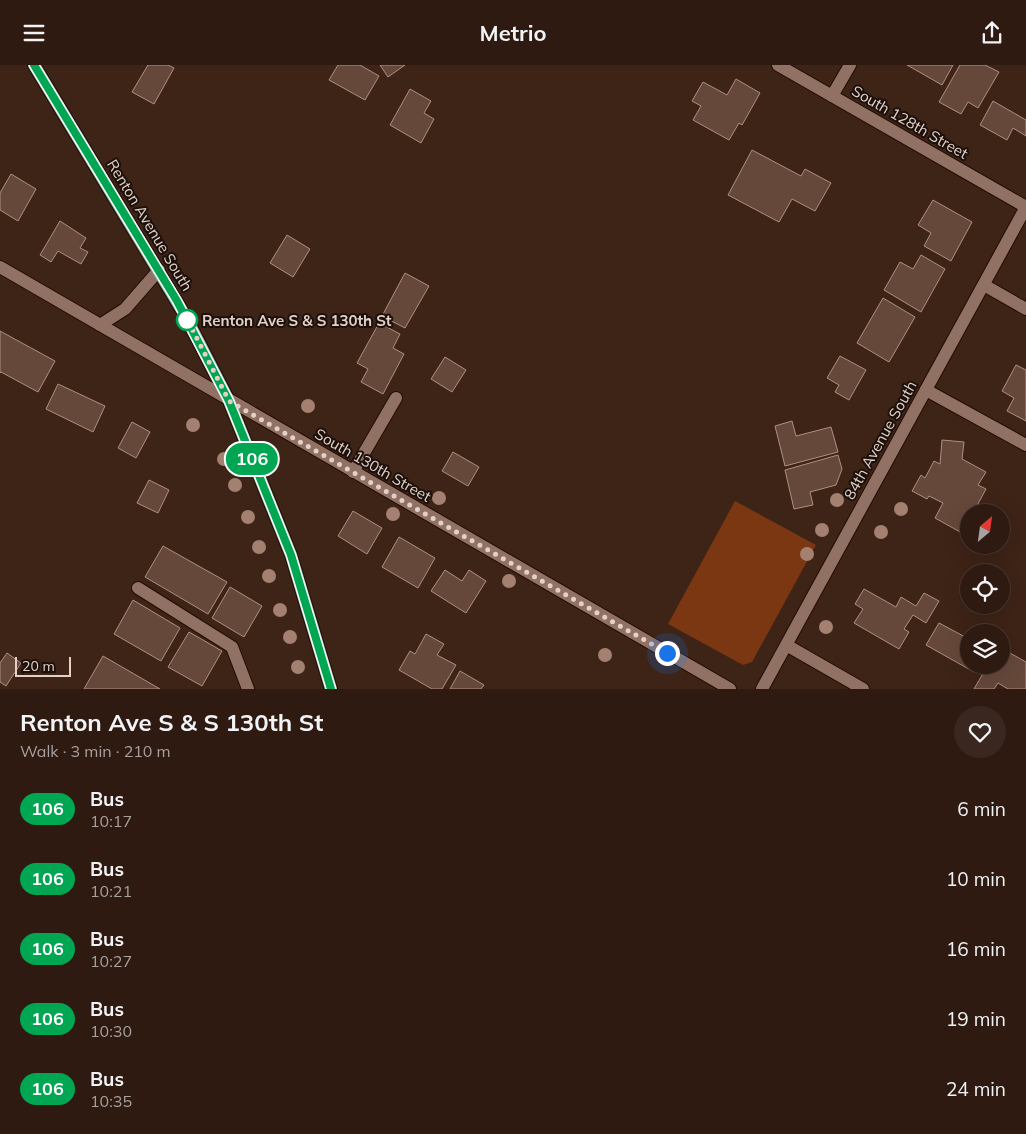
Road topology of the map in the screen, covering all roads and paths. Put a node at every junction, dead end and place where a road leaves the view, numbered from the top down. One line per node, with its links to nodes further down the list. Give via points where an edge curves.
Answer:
1 (34, 65): 7 (main road, Renton Avenue South)
2 (778, 65): 4 (street, South 128th Street)
3 (850, 65): 4 (street)
4 (832, 96): 5 (street, South 128th Street)
5 (1026, 207): 8 (street, 84th Avenue South)
6 (0, 267): 10 (street, South 130th Street)
7 (158, 271): 10 (street, via 124,309); 13 (main road, Renton Avenue South)
8 (984, 285): 9 (street); 11 (street, 84th Avenue South)
9 (1026, 309)
10 (100, 325): 13 (street, South 130th Street)
11 (926, 390): 14 (street); 17 (street, 84th Avenue South)
12 (396, 398): 15 (street)
13 (229, 401): 15 (street, South 130th Street); 19 (main road, Renton Avenue South, via 291,555)
14 (1026, 445)
15 (353, 472): 20 (street, South 130th Street)
16 (138, 588): 18 (street, via 232,647)
17 (788, 644): 21 (street, 84th Avenue South); 22 (street)
18 (248, 688)
19 (331, 689)
20 (730, 689)
21 (762, 689)
22 (863, 689)

